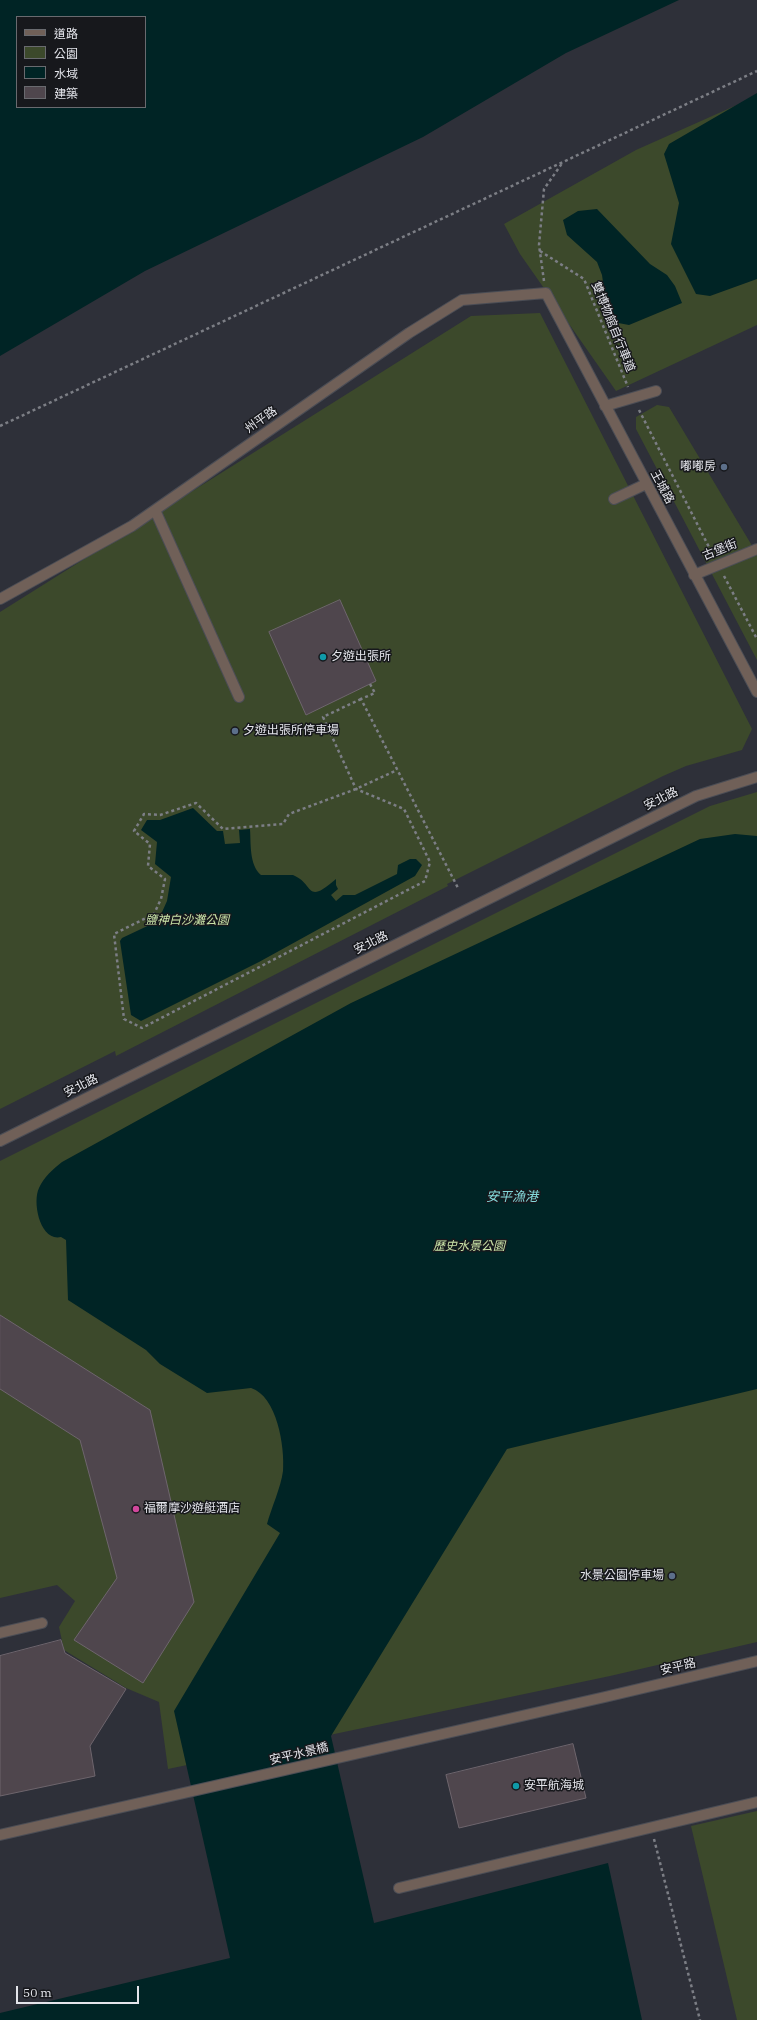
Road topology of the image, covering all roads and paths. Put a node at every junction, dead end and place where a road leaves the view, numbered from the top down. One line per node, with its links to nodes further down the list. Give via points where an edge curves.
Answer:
1 (757, 71): 2 (path)
2 (563, 162): 3 (path, via 544,189); 8 (path)
3 (540, 251): 4 (path); 6 (path, 雙博物館自行車道, via 584,279)
4 (546, 293): 7 (street, 王城路); 11 (street, 州平路, via 462,300 409,333)
5 (656, 391): 6 (street)
6 (633, 398): 7 (street); 13 (path, 雙博物館自行車道)
7 (605, 406): 9 (street, 王城路)
8 (0, 426)
9 (646, 484): 10 (street); 14 (street, 王城路)
10 (614, 499)
11 (155, 510): 15 (street, 州平路, via 132,526); 19 (street)
12 (757, 549): 13 (street, 古堡街)
13 (718, 565): 14 (street, 古堡街); 16 (path, 雙博物館自行車道)
14 (694, 575): 18 (street, 王城路)
15 (0, 599)
16 (757, 639)
17 (370, 684): 20 (path, via 375,693)
18 (757, 692)
19 (239, 697)
20 (361, 699): 21 (path); 23 (path, via 323,717)
21 (397, 770): 23 (path); 24 (path)
22 (757, 777): 25 (street, 安北路, via 696,796)
23 (356, 789): 23 (path, via 404,809 430,862 425,881 142,1028 124,1019 114,934 154,914 162,899 165,879 148,866 150,844 134,831 144,814 160,815 196,802 224,829 283,824 288,814)
24 (458, 888)
25 (0, 1141)
26 (42, 1623): 27 (street)
27 (0, 1633)
28 (757, 1661): 29 (street, 安平路)
29 (605, 1698): 32 (street, 安平水景橋)
30 (757, 1802): 31 (street)
31 (651, 1827): 33 (street); 34 (path)
32 (0, 1835)
33 (399, 1888)
34 (700, 2020)

